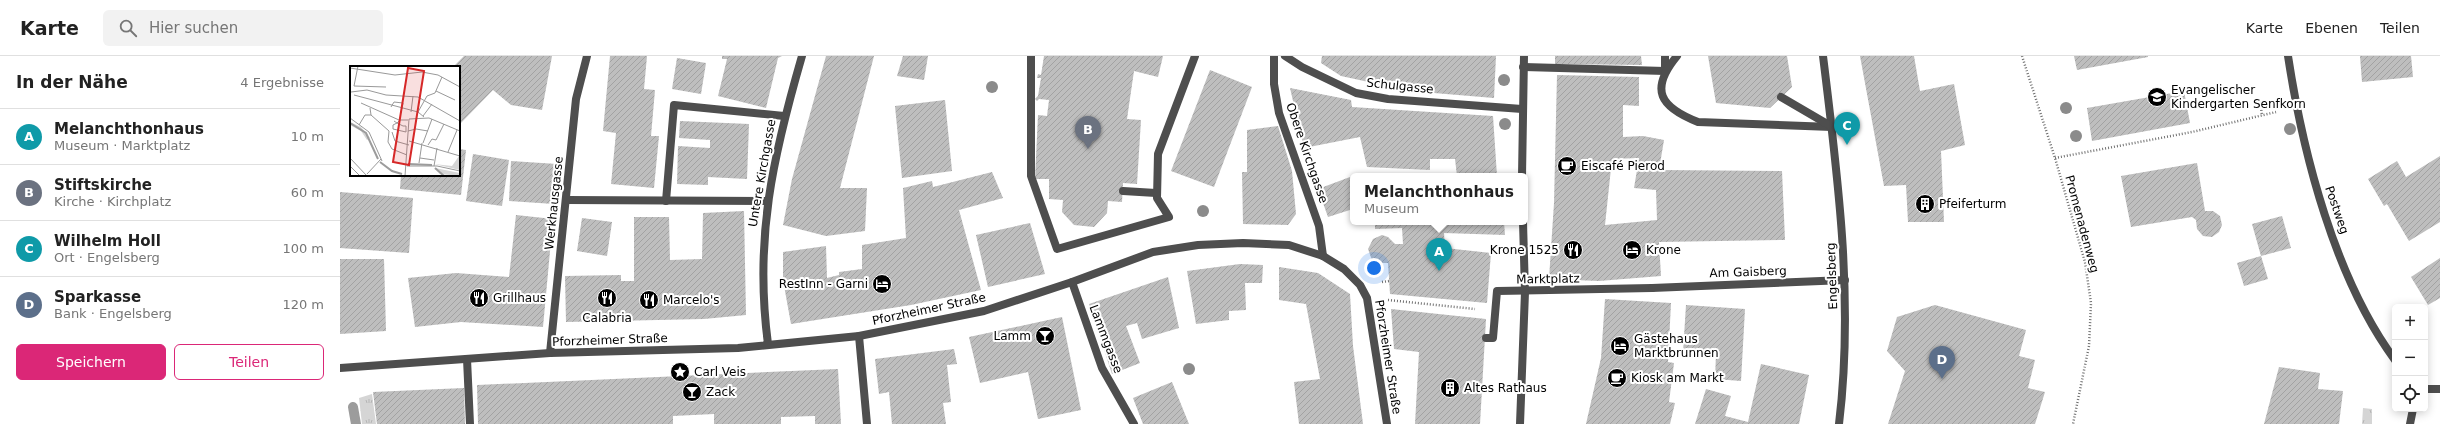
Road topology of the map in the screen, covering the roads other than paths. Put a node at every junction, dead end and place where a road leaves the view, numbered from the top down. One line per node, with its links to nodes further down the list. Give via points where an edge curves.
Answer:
1 (587, 56): 21 (street, Werkhausgasse, via 576,99)
2 (802, 56): 16 (street, Untere Kirchgasse)
3 (1031, 56): 20 (street, via 1031,176 1057,249 1169,217)
4 (1195, 56): 20 (street, via 1158,154)
5 (1274, 56): 25 (street, Obere Kirchgasse, via 1274,84 1279,113 1319,226)
6 (1286, 56): 15 (street, Schulgasse, via 1302,67 1356,93 1388,99)
7 (1524, 56): 12 (street)
8 (1665, 56): 13 (street)
9 (1677, 56): 13 (street)
10 (1823, 56): 17 (street, Engelsberg)
11 (2288, 56): 34 (street, Postweg, via 2296,106 2319,196 2346,273)
12 (1523, 67): 13 (street); 15 (street)
13 (1665, 71): 17 (street, via 1661,80 1662,92 1668,105 1678,114 1698,122)
14 (1781, 97): 17 (street)
15 (1522, 109): 18 (street)
16 (784, 116): 22 (street, via 674,106); 23 (street, Untere Kirchgasse)
17 (1832, 127): 26 (street, Engelsberg)
18 (1522, 173)
19 (1123, 191): 20 (street)
20 (1156, 193)
21 (567, 200): 22 (street); 33 (street, Werkhausgasse)
22 (666, 201): 23 (street)
23 (767, 201): 32 (street, Untere Kirchgasse, via 762,248)
24 (1523, 225): 29 (street)
25 (1324, 256): 27 (street, Pforzheimer Straße, via 1289,245 1243,242 1198,245 1153,252); 43 (street, Pforzheimer Straße, via 1344,268 1360,285 1367,298)
26 (1845, 280): 28 (street, Am Gaisberg); 45 (street, Engelsberg, via 1844,380)
27 (1072, 282): 30 (street, Pforzheimer Straße, via 984,311); 42 (street, Lammgasse, via 1102,368)
28 (1652, 288): 29 (street, Marktplatz)
29 (1525, 292): 31 (street, Marktplatz, via 1497,291 1493,338); 44 (street)
30 (859, 336): 32 (street, Pforzheimer Straße); 41 (street)
31 (1486, 338)
32 (768, 344): 33 (street, Pforzheimer Straße, via 738,348)
33 (550, 353): 35 (street, Pforzheimer Straße)
34 (2392, 356)
35 (467, 359): 36 (street, Pforzheimer Straße); 40 (street)
36 (340, 368)
37 (2428, 389): 38 (street)
38 (2440, 389)
39 (2412, 412): 46 (street)
40 (470, 424)
41 (867, 424)
42 (1134, 424)
43 (1387, 424)
44 (1520, 424)
45 (1839, 424)
46 (2410, 424)

